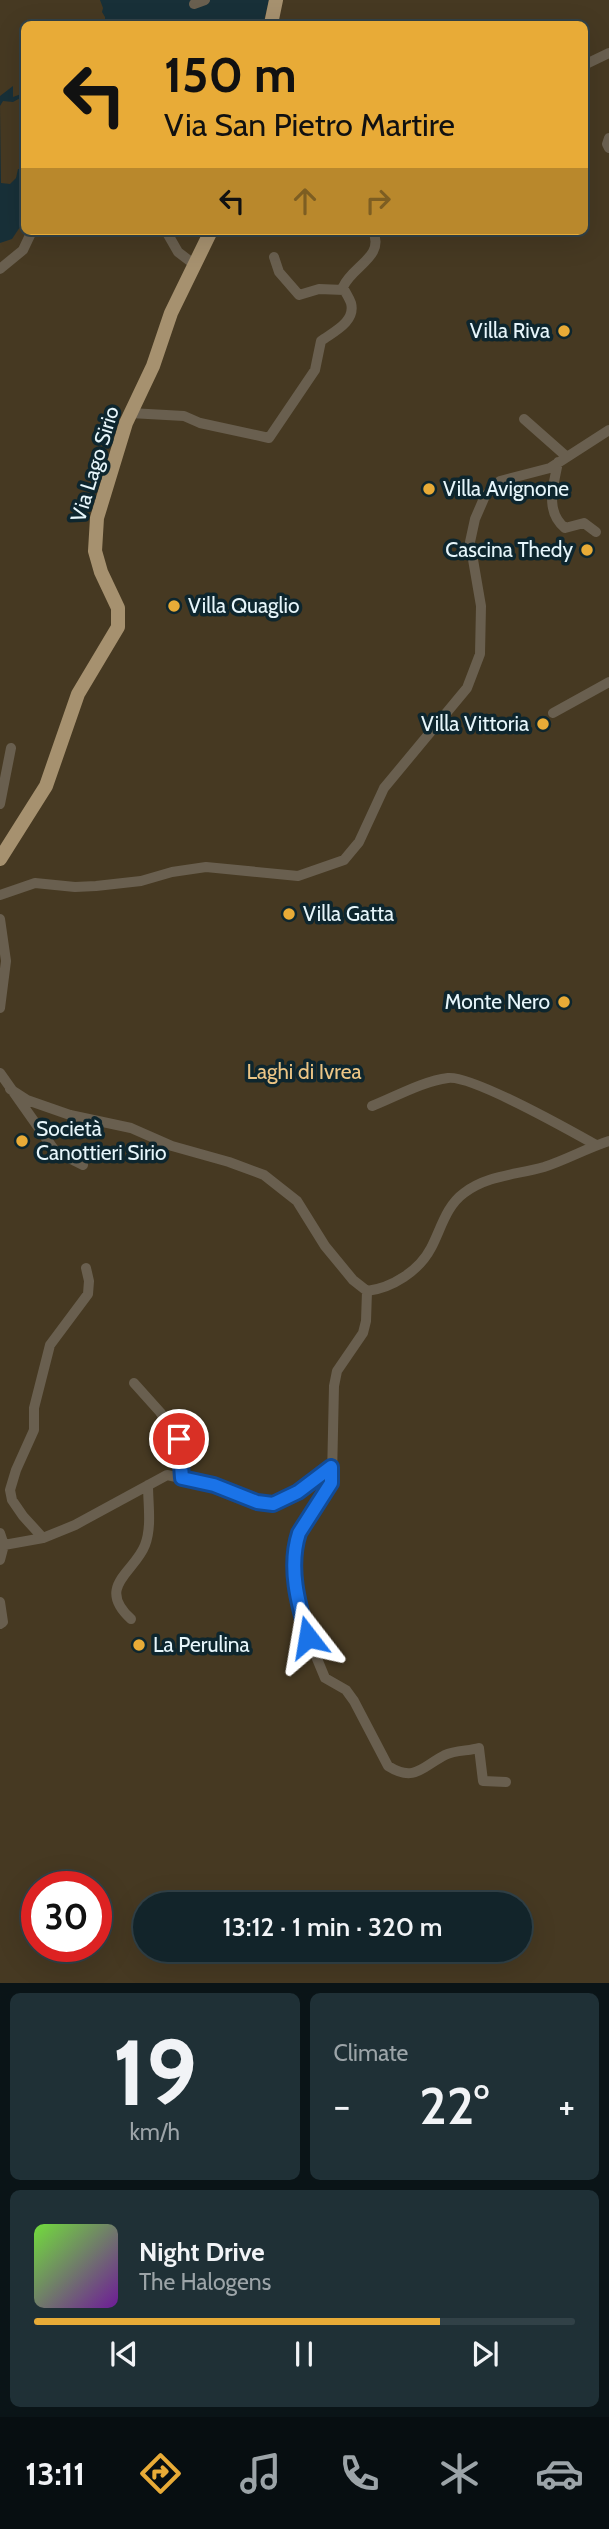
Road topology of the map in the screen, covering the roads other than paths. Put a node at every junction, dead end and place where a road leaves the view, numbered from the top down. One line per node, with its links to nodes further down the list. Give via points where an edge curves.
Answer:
1 (276, 0): 2 (main road)
2 (272, 21)
3 (609, 53): 4 (street)
4 (588, 63)
5 (609, 138): 6 (street)
6 (609, 148)
7 (30, 235): 13 (street, via 23,250)
8 (168, 235): 12 (street, via 178,252)
9 (209, 235): 12 (main road, Via Lago Sirio)
10 (374, 235): 14 (street, via 374,251)
11 (274, 257): 14 (street, via 279,272 299,295)
12 (195, 265): 15 (main road, Via Lago Sirio)
13 (0, 269)
14 (341, 286): 15 (street, via 351,313 343,326 320,336 317,367 269,438 184,416)
15 (127, 418): 24 (main road, Via Lago Sirio, via 99,507 94,541 101,572 118,608 118,627 78,694 46,786)
16 (524, 419): 18 (street)
17 (609, 430): 18 (street)
18 (563, 459): 19 (street, via 552,496 556,517 565,528 584,523); 25 (street, via 550,468 500,481 479,505 470,542 481,606 480,654 467,688 384,789 359,842 344,860 298,876 206,867 96,886 35,883)
19 (596, 532)
20 (609, 682): 21 (street)
21 (553, 713)
22 (11, 747): 23 (street)
23 (0, 804)
24 (0, 859)
25 (0, 895)
26 (0, 919): 27 (street, via 6,961)
27 (0, 1008)
28 (0, 1073): 29 (street)
29 (10, 1089): 33 (street, via 55,1151); 35 (street, via 70,1115 131,1128 264,1175 296,1201 325,1246)
30 (372, 1106): 32 (street, via 450,1077 510,1100)
31 (609, 1141): 32 (street)
32 (596, 1145): 35 (street, via 545,1166 479,1183 457,1199 430,1251 414,1268 388,1287)
33 (83, 1165)
34 (86, 1268): 41 (street, via 88,1294 50,1345 34,1408 34,1430 10,1490 23,1516)
35 (367, 1292): 37 (street, via 363,1333 337,1371)
36 (134, 1383): 38 (street, via 179,1439)
37 (331, 1467): 38 (street, via 273,1504); 47 (street, via 331,1483 299,1533 293,1572 308,1637 326,1678 346,1690 388,1766 397,1772 422,1771 448,1753 479,1748 483,1781)
38 (182, 1478): 39 (street, via 167,1475)
39 (148, 1485): 41 (street); 45 (street, via 144,1549 117,1588 120,1609)
40 (0, 1534): 42 (street)
41 (43, 1538): 42 (street)
42 (4, 1545): 43 (street)
43 (0, 1560)
44 (0, 1602): 46 (street)
45 (131, 1619)
46 (0, 1624)
47 (506, 1782)

